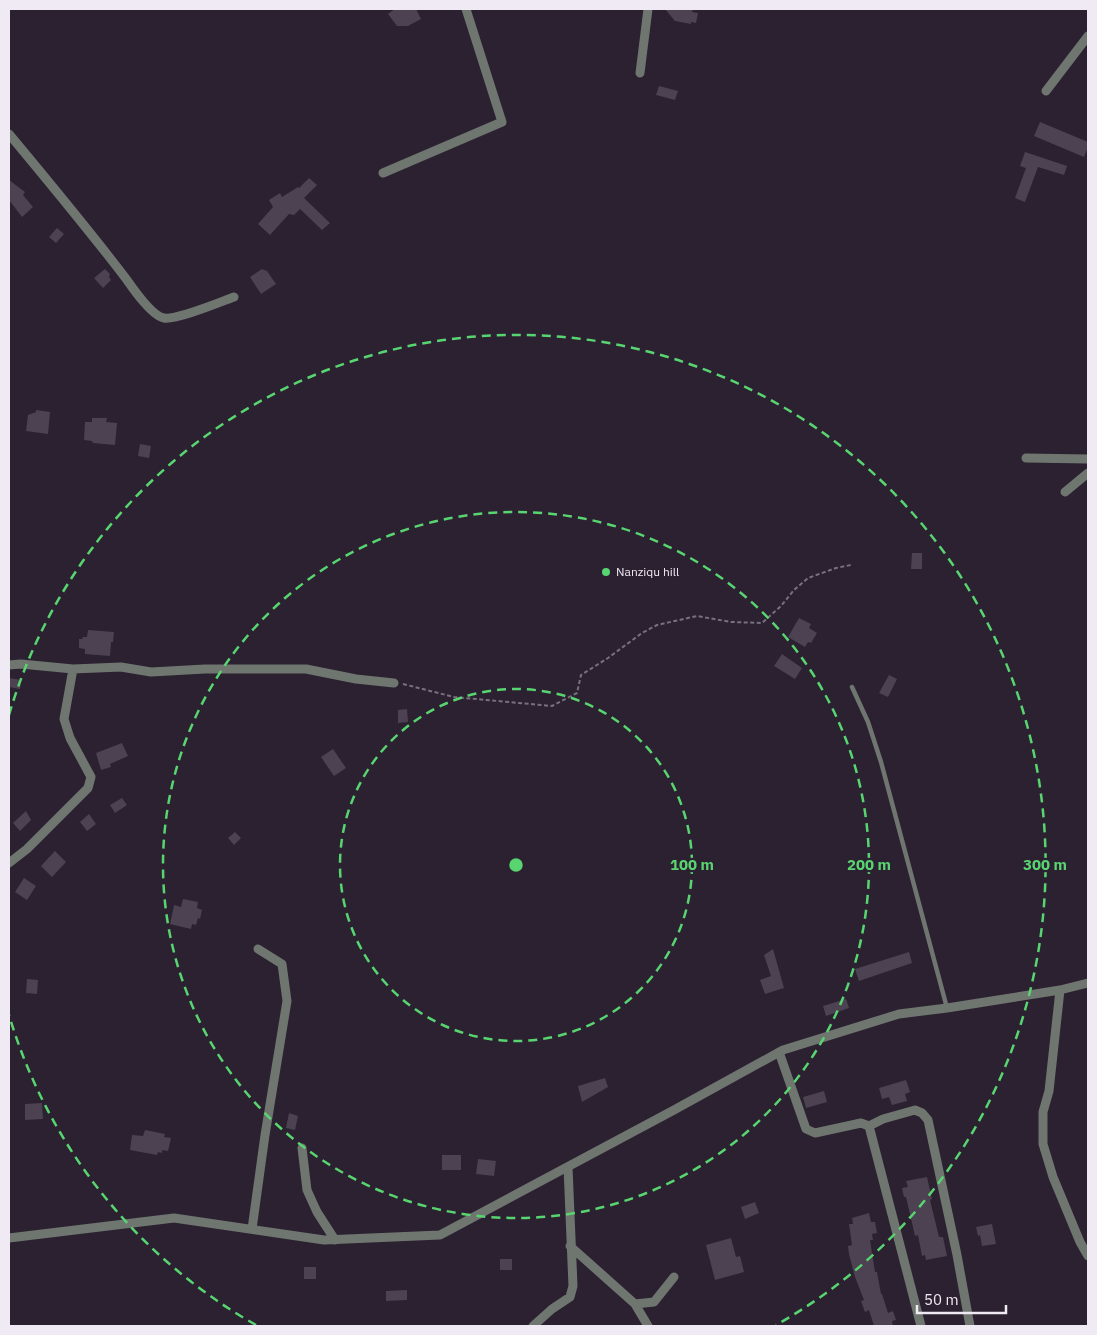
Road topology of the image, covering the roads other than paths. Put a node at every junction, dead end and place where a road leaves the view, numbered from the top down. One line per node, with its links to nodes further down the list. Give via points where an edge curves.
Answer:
1 (466, 9): 7 (street, via 502,122)
2 (648, 9): 4 (street)
3 (1088, 36): 5 (street)
4 (640, 73)
5 (1046, 91)
6 (9, 134): 8 (street, via 158,316 181,315)
7 (383, 173)
8 (234, 297)
9 (1026, 458): 10 (street)
10 (1088, 459)
11 (1088, 473): 12 (street)
12 (1065, 492)
13 (9, 665): 14 (street)
14 (73, 669): 15 (street, via 121,667 151,672 306,669); 17 (street, via 64,719 70,738 91,777 88,788)
15 (394, 683)
16 (852, 688): 21 (lane, via 881,762)
17 (9, 863)
18 (258, 949): 26 (street, via 282,964 287,1000)
19 (1088, 983): 20 (street)
20 (1060, 990): 21 (street); 30 (street, via 1049,1091 1042,1112 1043,1144 1053,1177)
21 (947, 1008): 22 (street, via 899,1014)
22 (779, 1052): 23 (street, via 806,1128 815,1133 862,1123); 25 (street)
23 (869, 1126): 35 (street); 36 (street, via 915,1110 928,1120)
24 (302, 1148): 28 (street, via 307,1190)
25 (568, 1167): 28 (street, via 440,1235); 29 (street)
26 (252, 1229): 27 (street, via 174,1218); 28 (street)
27 (9, 1238)
28 (335, 1240)
29 (570, 1246): 32 (street); 33 (street, via 573,1286 570,1297)
30 (1088, 1256)
31 (674, 1277): 32 (street, via 654,1302)
32 (635, 1304): 34 (street)
33 (533, 1326)
34 (648, 1326)
35 (921, 1326)
36 (970, 1326)

